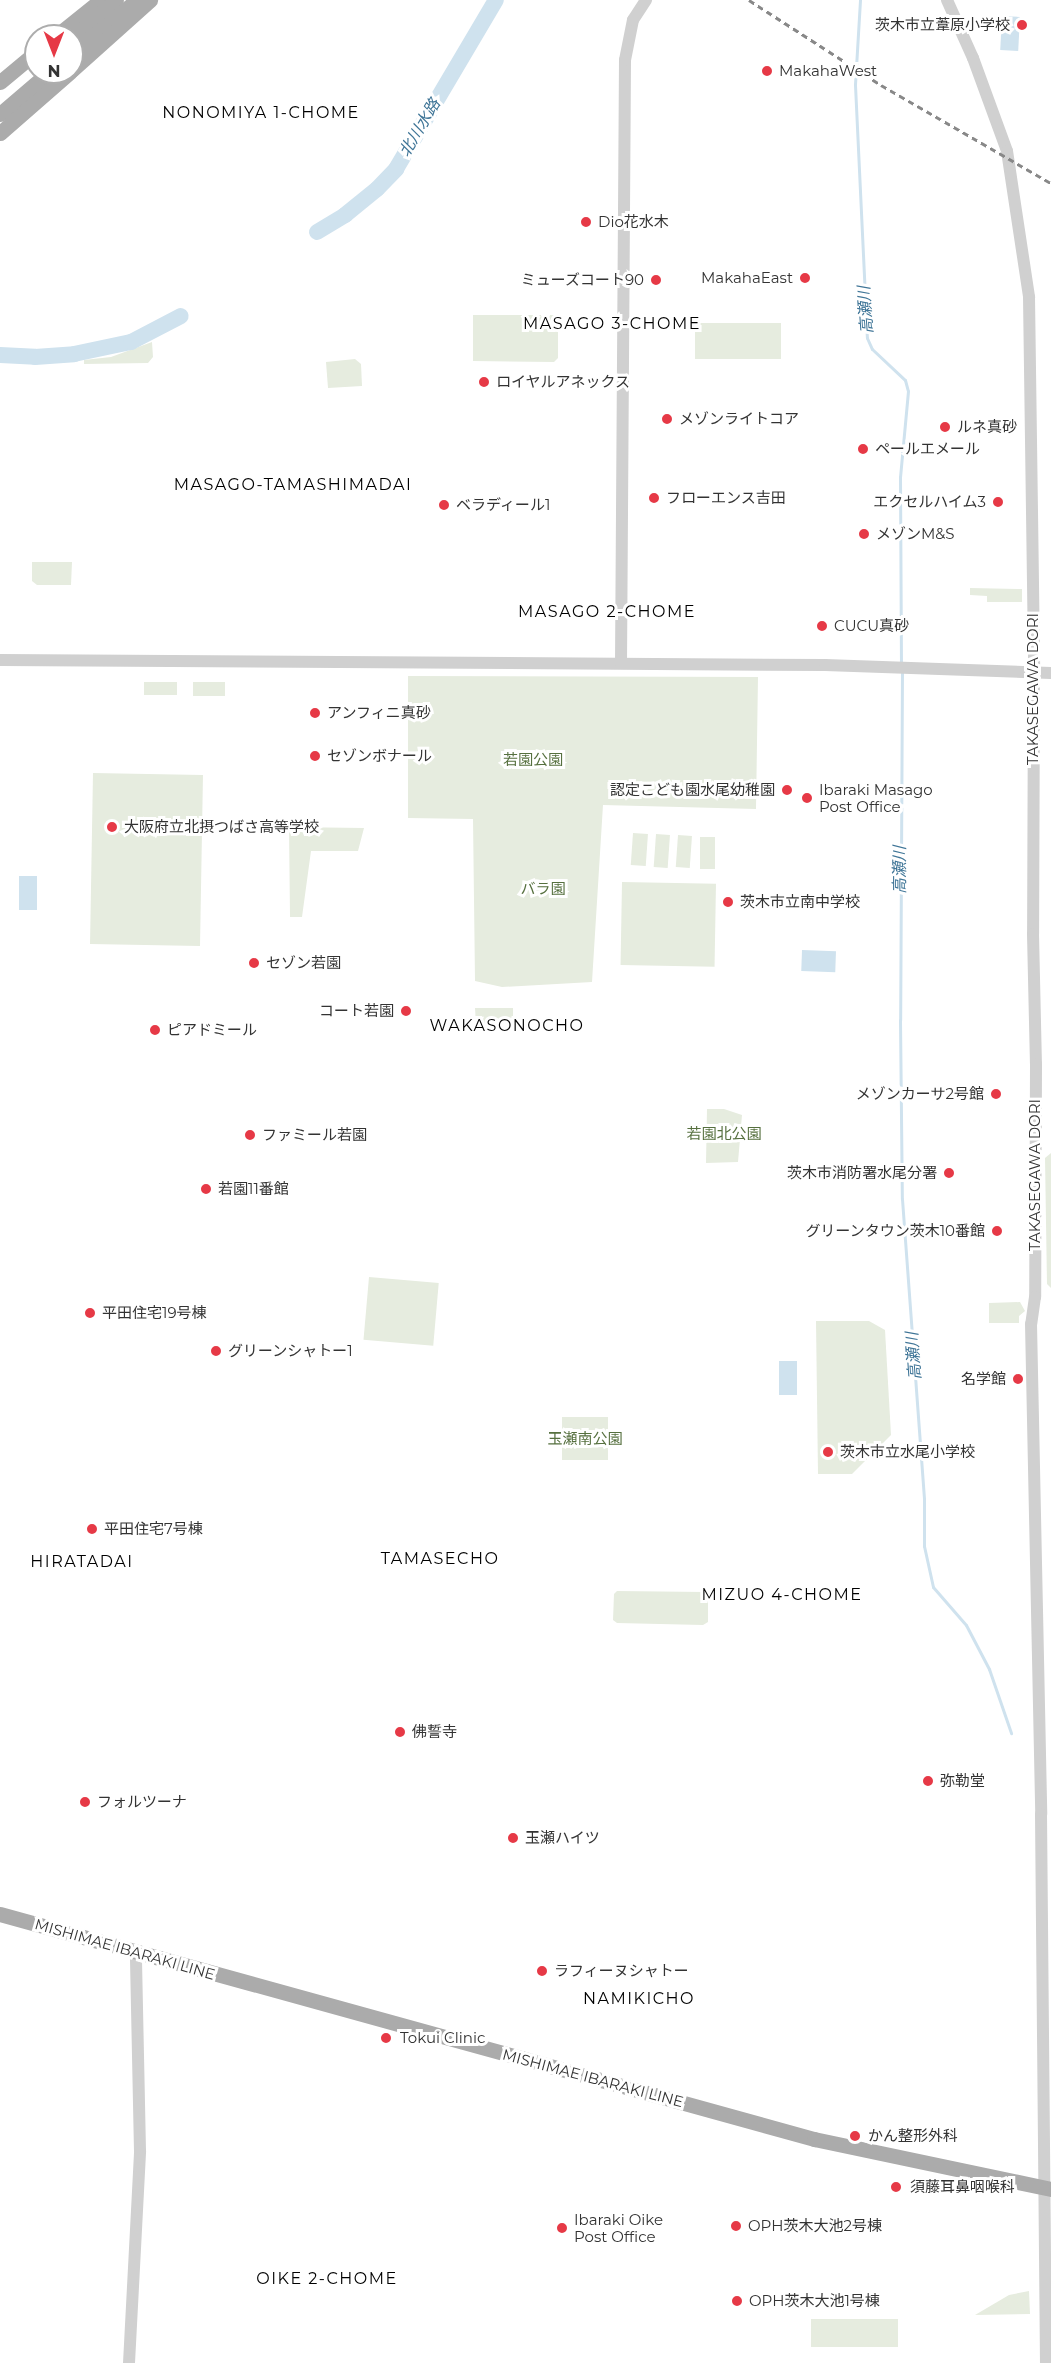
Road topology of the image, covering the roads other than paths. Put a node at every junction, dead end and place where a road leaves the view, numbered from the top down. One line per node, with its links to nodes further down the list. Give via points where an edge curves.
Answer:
1 (101, 0): 7 (main road)
2 (116, 0): 8 (main road)
3 (137, 0): 9 (main road)
4 (150, 0): 10 (main road)
5 (646, 0): 20 (street, via 633,20 626,60)
6 (947, 0): 21 (street, TAKASEGAWA DORI, via 1007,151 1023,246 1029,297)
7 (71, 24)
8 (84, 28)
9 (84, 43)
10 (84, 59)
11 (24, 62): 12 (main road)
12 (0, 82)
13 (25, 84): 16 (main road)
14 (31, 84): 17 (main road)
15 (56, 84): 18 (main road)
16 (0, 100)
17 (0, 114)
18 (0, 133)
19 (0, 660): 20 (street)
20 (621, 663): 21 (street)
21 (1034, 673): 22 (street); 25 (street, TAKASEGAWA DORI, via 1035,1297 1031,1324)
22 (1051, 673)
23 (0, 1914): 24 (main road, MISHIMAE IBARAKI LINE)
24 (136, 1953): 25 (main road, MISHIMAE IBARAKI LINE, via 814,2139); 26 (street, via 140,2151)
25 (1047, 2188): 27 (street, TAKASEGAWA DORI)
26 (129, 2363)
27 (1046, 2363)

